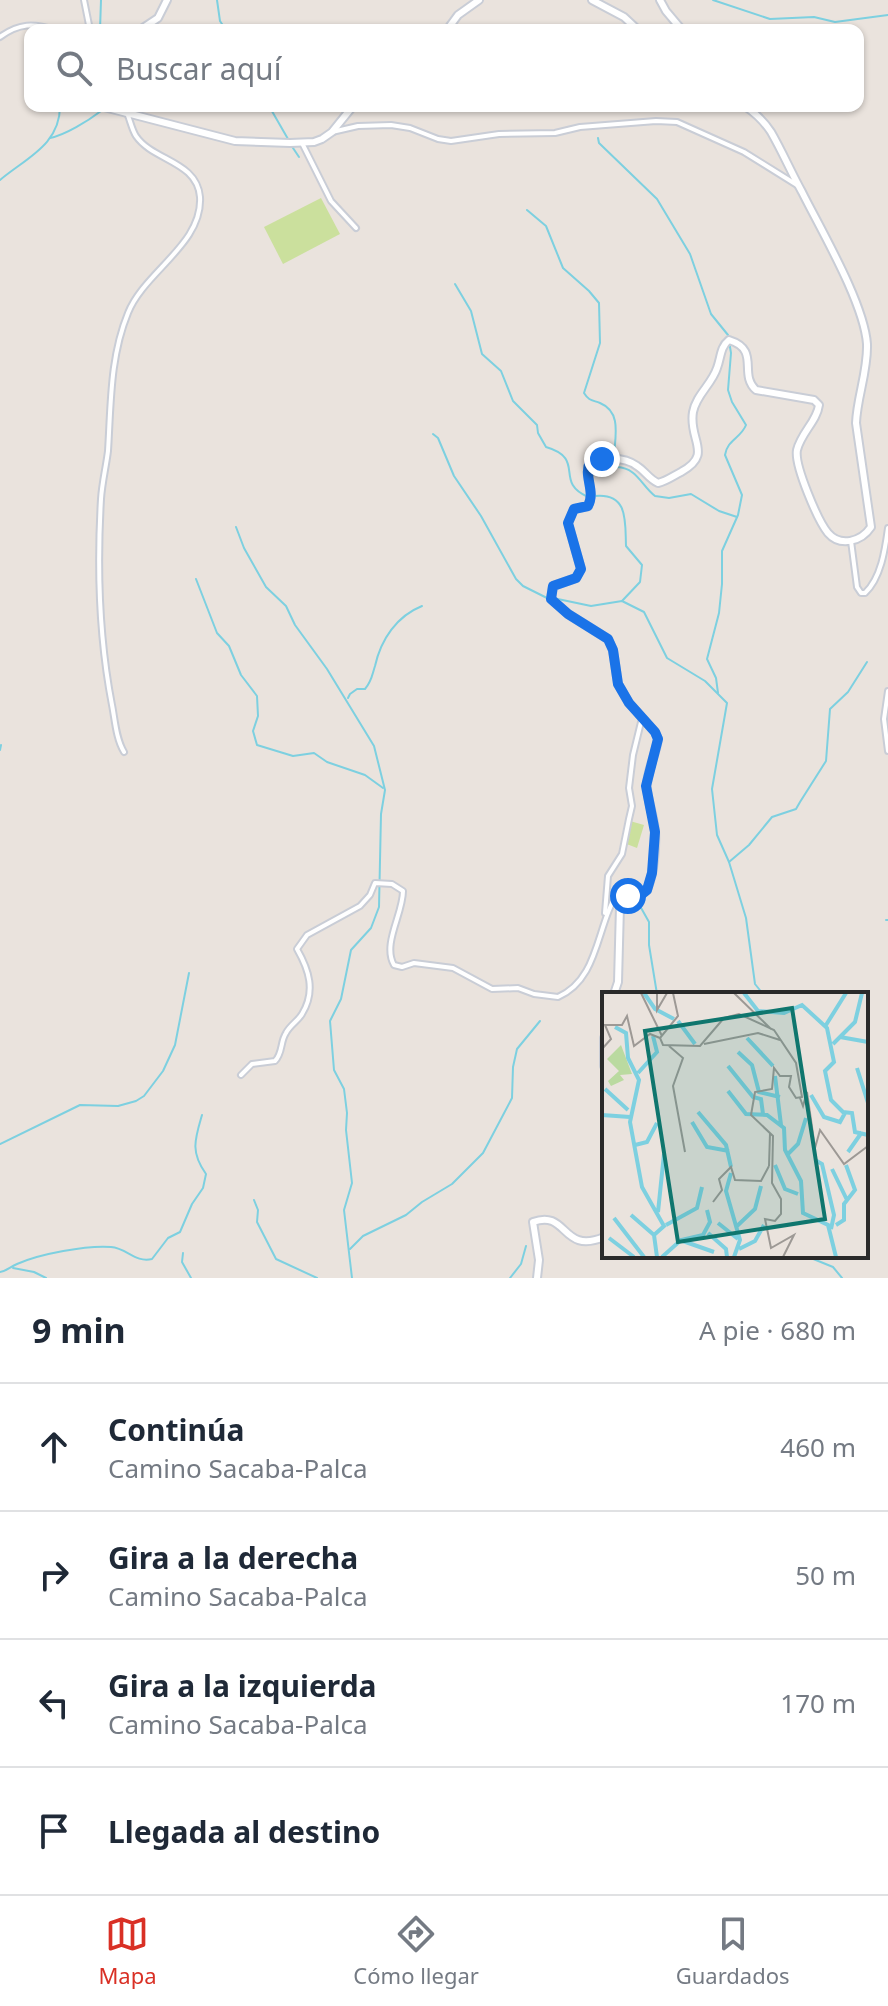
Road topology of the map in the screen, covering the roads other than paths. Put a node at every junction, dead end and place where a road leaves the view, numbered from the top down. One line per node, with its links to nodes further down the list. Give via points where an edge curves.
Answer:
1 (84, 0): 6 (street)
2 (167, 0): 7 (street)
3 (479, 0): 8 (street)
4 (592, 0): 9 (street)
5 (660, 0): 10 (street)
6 (89, 24)
7 (149, 24)
8 (451, 24)
9 (632, 24)
10 (676, 24)
11 (24, 25): 12 (street)
12 (0, 37)
13 (123, 112): 16 (street)
14 (348, 112): 17 (street)
15 (754, 112): 19 (street, via 770,131)
16 (127, 113): 18 (street, via 235,141); 26 (street, via 137,136 193,177 200,194 192,229 139,290 115,351 99,559 106,673)
17 (332, 132): 18 (street); 19 (street, via 391,125 451,141 666,120 744,152)
18 (302, 143): 20 (street, via 331,201)
19 (799, 187): 22 (street, via 852,295 867,345 856,423 871,527)
20 (356, 228)
21 (888, 528): 22 (street, via 882,560 865,593 857,587)
22 (851, 541): 24 (street, via 826,531 798,467 797,451 819,405 756,390 748,378 744,349 729,340 724,343 712,383 693,409 698,459 658,483 633,463 614,458 590,462 591,500 574,509 568,523 581,569 576,578 550,592 568,614 608,639 618,684)
23 (888, 691): 25 (street)
24 (642, 718): 27 (street, via 658,739 646,786 655,832 647,890); 28 (street, via 629,788 632,806 622,854 608,876)
25 (888, 751)
26 (124, 752)
27 (634, 895): 28 (street, via 619,891); 29 (street, via 620,906)
28 (605, 916): 30 (street, via 590,967 563,996 492,989 453,968 394,965 390,949 403,891 379,881 360,906 301,942 297,949 311,991 304,1012 287,1029 275,1061 252,1064)
29 (615, 992)
30 (241, 1075)
31 (602, 1238): 32 (street, via 575,1241 553,1221 533,1222)
32 (537, 1278)

